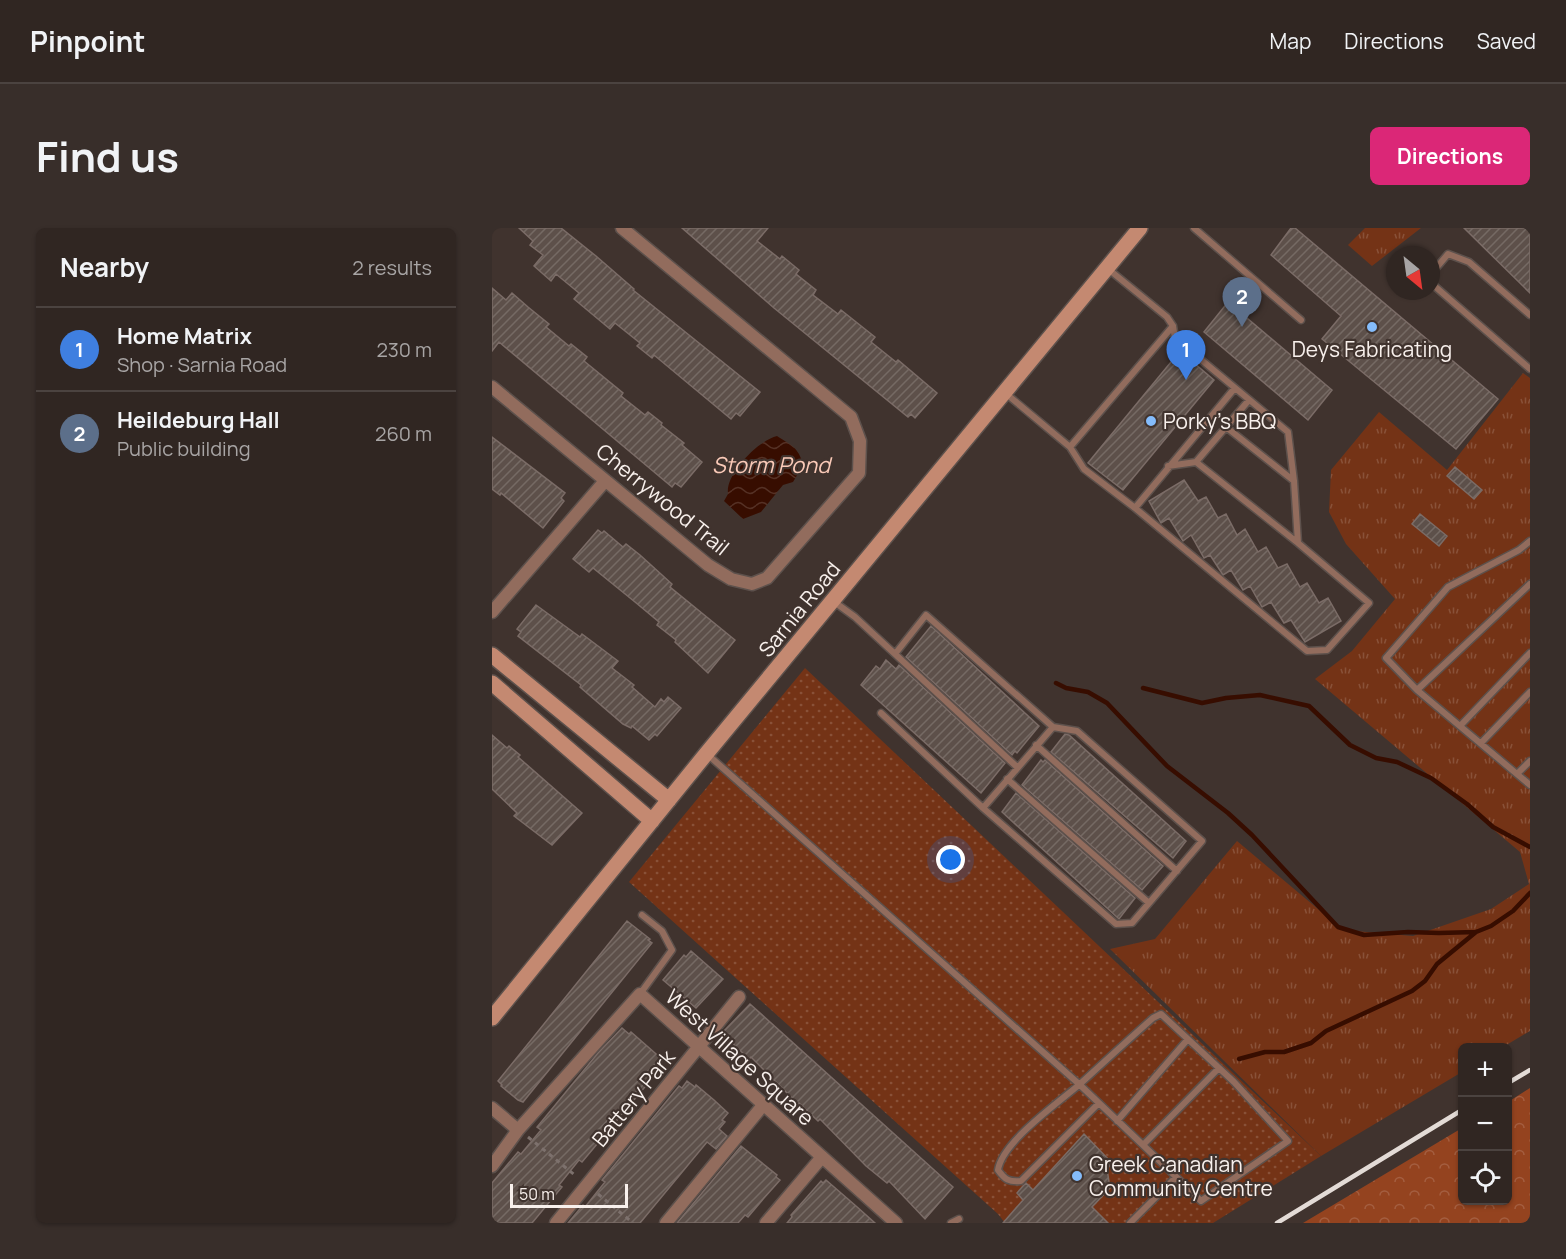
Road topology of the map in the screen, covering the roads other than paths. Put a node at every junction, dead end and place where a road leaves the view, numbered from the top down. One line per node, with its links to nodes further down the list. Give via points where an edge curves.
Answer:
1 (622, 228): 19 (street, Cherrywood Trail, via 851,417 860,441 859,473 767,578 752,584 731,579 708,565)
2 (1140, 228): 5 (main road, Sarnia Road)
3 (1194, 228): 8 (lane)
4 (1440, 263): 7 (lane, via 1448,254 1469,262)
5 (1106, 268): 9 (lane, via 1160,310); 13 (main road, Sarnia Road)
6 (1440, 291): 10 (lane)
7 (1530, 315)
8 (1301, 320)
9 (1173, 326): 12 (lane, via 1175,338); 16 (lane)
10 (1530, 369)
11 (492, 387): 19 (street, Cherrywood Trail)
12 (1234, 388): 14 (lane); 18 (lane)
13 (1004, 392): 16 (lane); 25 (main road, Sarnia Road)
14 (1248, 400): 15 (lane); 20 (lane, via 1288,432)
15 (1226, 427): 17 (lane); 20 (lane)
16 (1070, 447): 21 (lane, via 1084,470)
17 (1197, 462): 18 (lane); 23 (lane)
18 (1168, 466): 21 (lane)
19 (605, 481): 26 (street)
20 (1294, 481): 23 (lane)
21 (1135, 508): 23 (lane, via 1307,651 1327,650 1369,603)
22 (1530, 541): 31 (lane, via 1448,587 1386,658)
23 (1298, 543)
24 (1530, 584): 31 (lane)
25 (832, 601): 28 (lane); 38 (main road, Sarnia Road)
26 (492, 612)
27 (1530, 653): 34 (lane)
28 (895, 654): 35 (lane, via 926,615); 40 (lane)
29 (492, 656): 44 (main road)
30 (492, 683): 46 (main road)
31 (1417, 690): 34 (lane)
32 (1530, 692): 36 (lane)
33 (881, 713): 45 (lane)
34 (1460, 726): 36 (lane)
35 (1053, 727): 37 (lane); 47 (lane, via 1077,731 1202,842)
36 (1480, 743): 41 (lane)
37 (1036, 745): 40 (lane); 47 (lane)
38 (706, 754): 44 (main road, Sarnia Road); 56 (lane)
39 (1530, 761): 41 (lane)
40 (1017, 767): 42 (lane)
41 (1517, 774): 43 (lane)
42 (1007, 778): 45 (lane); 48 (lane)
43 (1530, 785)
44 (669, 800): 46 (main road, Sarnia Road)
45 (983, 808): 48 (lane, via 1116,924 1132,923)
46 (652, 821): 52 (main road, Sarnia Road)
47 (1177, 871): 48 (lane)
48 (1149, 903)
49 (642, 915): 50 (lane, via 662,931 672,950)
50 (640, 994): 54 (street, West Village Square); 61 (street, West Village Square)
51 (739, 997): 54 (street, Battery Park)
52 (492, 1018)
53 (1188, 1039): 55 (lane); 56 (lane, via 1161,1014); 60 (lane)
54 (700, 1047): 58 (street, West Village Square); 68 (street, Battery Park)
55 (1219, 1068): 62 (lane); 65 (lane, via 1288,1141 1201,1201)
56 (1079, 1084): 57 (lane); 57 (lane, via 1032,1124 999,1160 998,1170 1004,1178 1021,1181)
57 (1099, 1103): 60 (lane)
58 (764, 1104): 63 (street, West Village Square); 69 (street)
59 (492, 1108): 61 (street)
60 (1117, 1121): 62 (lane)
61 (518, 1130): 64 (street, West Village Square)
62 (1143, 1145): 65 (lane)
63 (822, 1157): 67 (street); 70 (street, West Village Square)
64 (492, 1166)
65 (1176, 1177): 72 (lane)
66 (959, 1219): 71 (lane)
67 (768, 1222)
68 (556, 1223)
69 (666, 1223)
70 (896, 1223)
71 (951, 1223)
72 (1130, 1223)

